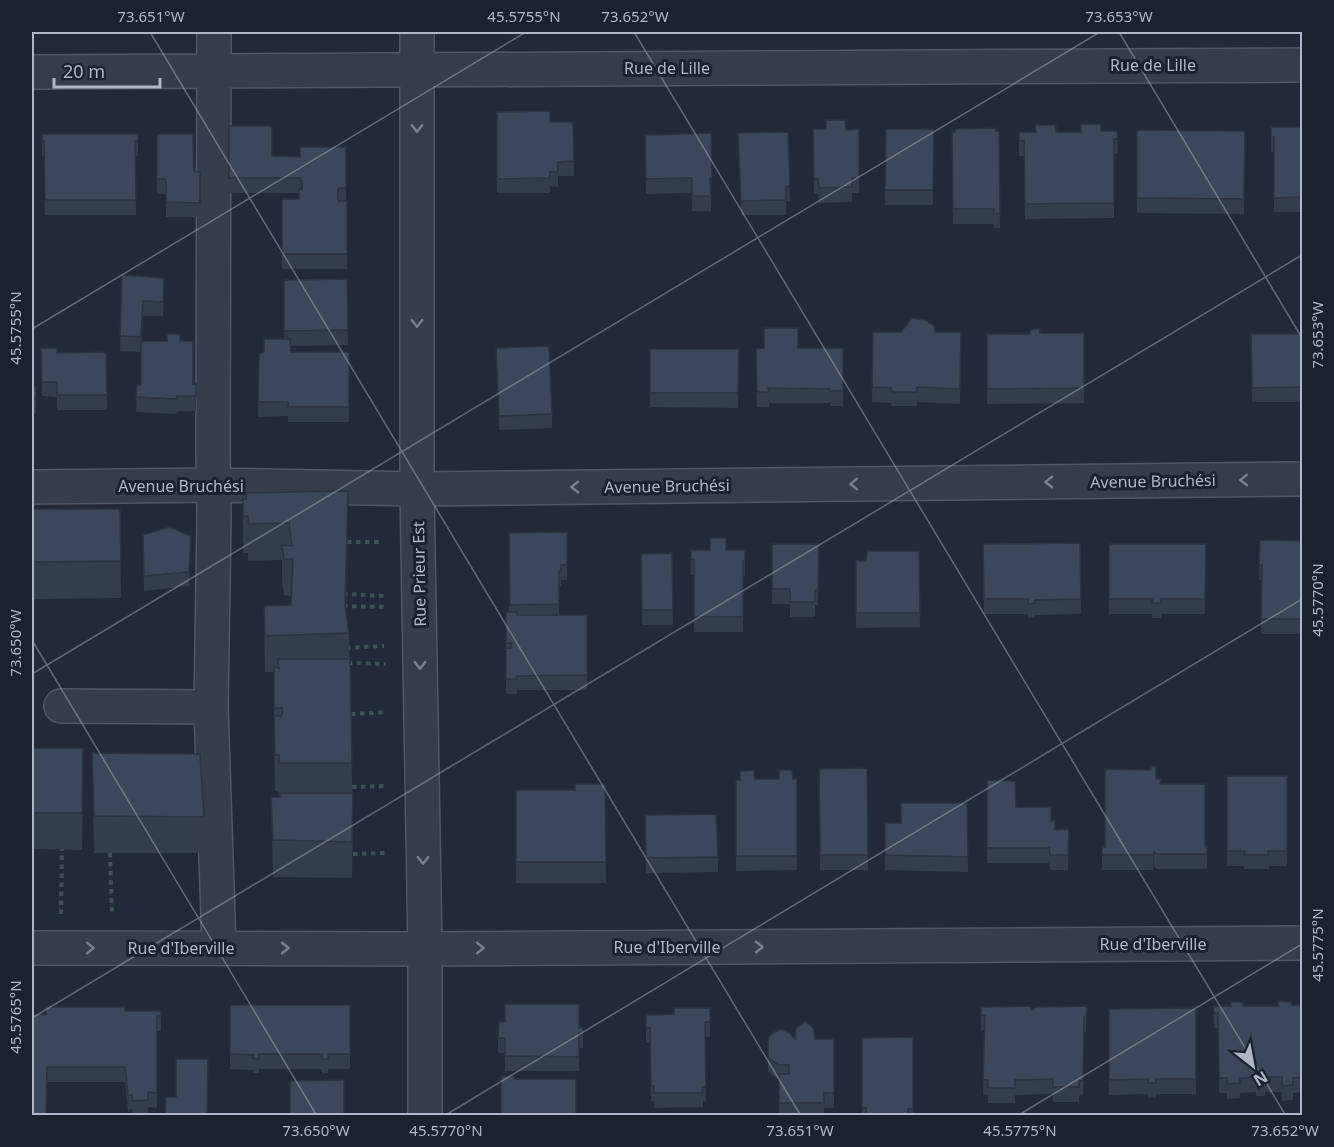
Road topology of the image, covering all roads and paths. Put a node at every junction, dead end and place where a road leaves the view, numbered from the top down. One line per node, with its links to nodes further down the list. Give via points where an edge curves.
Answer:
1 (214, 32): 5 (street)
2 (417, 32): 4 (street, Rue Prieur Est)
3 (1302, 65): 4 (street, Rue de Lille)
4 (417, 69): 5 (street, Rue de Lille); 10 (street, Rue Prieur Est, one-way to 10)
5 (213, 71): 6 (street, Rue de Lille); 8 (street)
6 (32, 72)
7 (1302, 479): 10 (street, Avenue Bruchési, one-way to 10)
8 (213, 485): 9 (street, Avenue Bruchési); 10 (street, Avenue Bruchési); 22 (street)
9 (32, 487)
10 (417, 489): 36 (street, Rue Prieur Est, one-way to 36)
11 (347, 542): 12 (path)
12 (387, 542)
13 (346, 585): 14 (path, via 345,594)
14 (386, 596)
15 (386, 608): 16 (path, via 345,606)
16 (345, 613)
17 (387, 646): 18 (path)
18 (346, 648)
19 (348, 663): 20 (path)
20 (387, 664)
21 (61, 706): 22 (street)
22 (211, 707): 34 (street)
23 (387, 712): 24 (path)
24 (351, 714)
25 (388, 786): 26 (path)
26 (352, 787)
27 (62, 849): 32 (path)
28 (110, 853): 31 (path)
29 (389, 853): 30 (path)
30 (352, 854)
31 (112, 913)
32 (62, 914)
33 (1302, 943): 36 (street, Rue d'Iberville, one-way to 33)
34 (219, 947): 35 (street, Rue d'Iberville, one-way to 34); 36 (street, Rue d'Iberville, one-way to 36)
35 (32, 948)
36 (425, 949): 37 (street, Rue Prieur Est)
37 (425, 1116)

